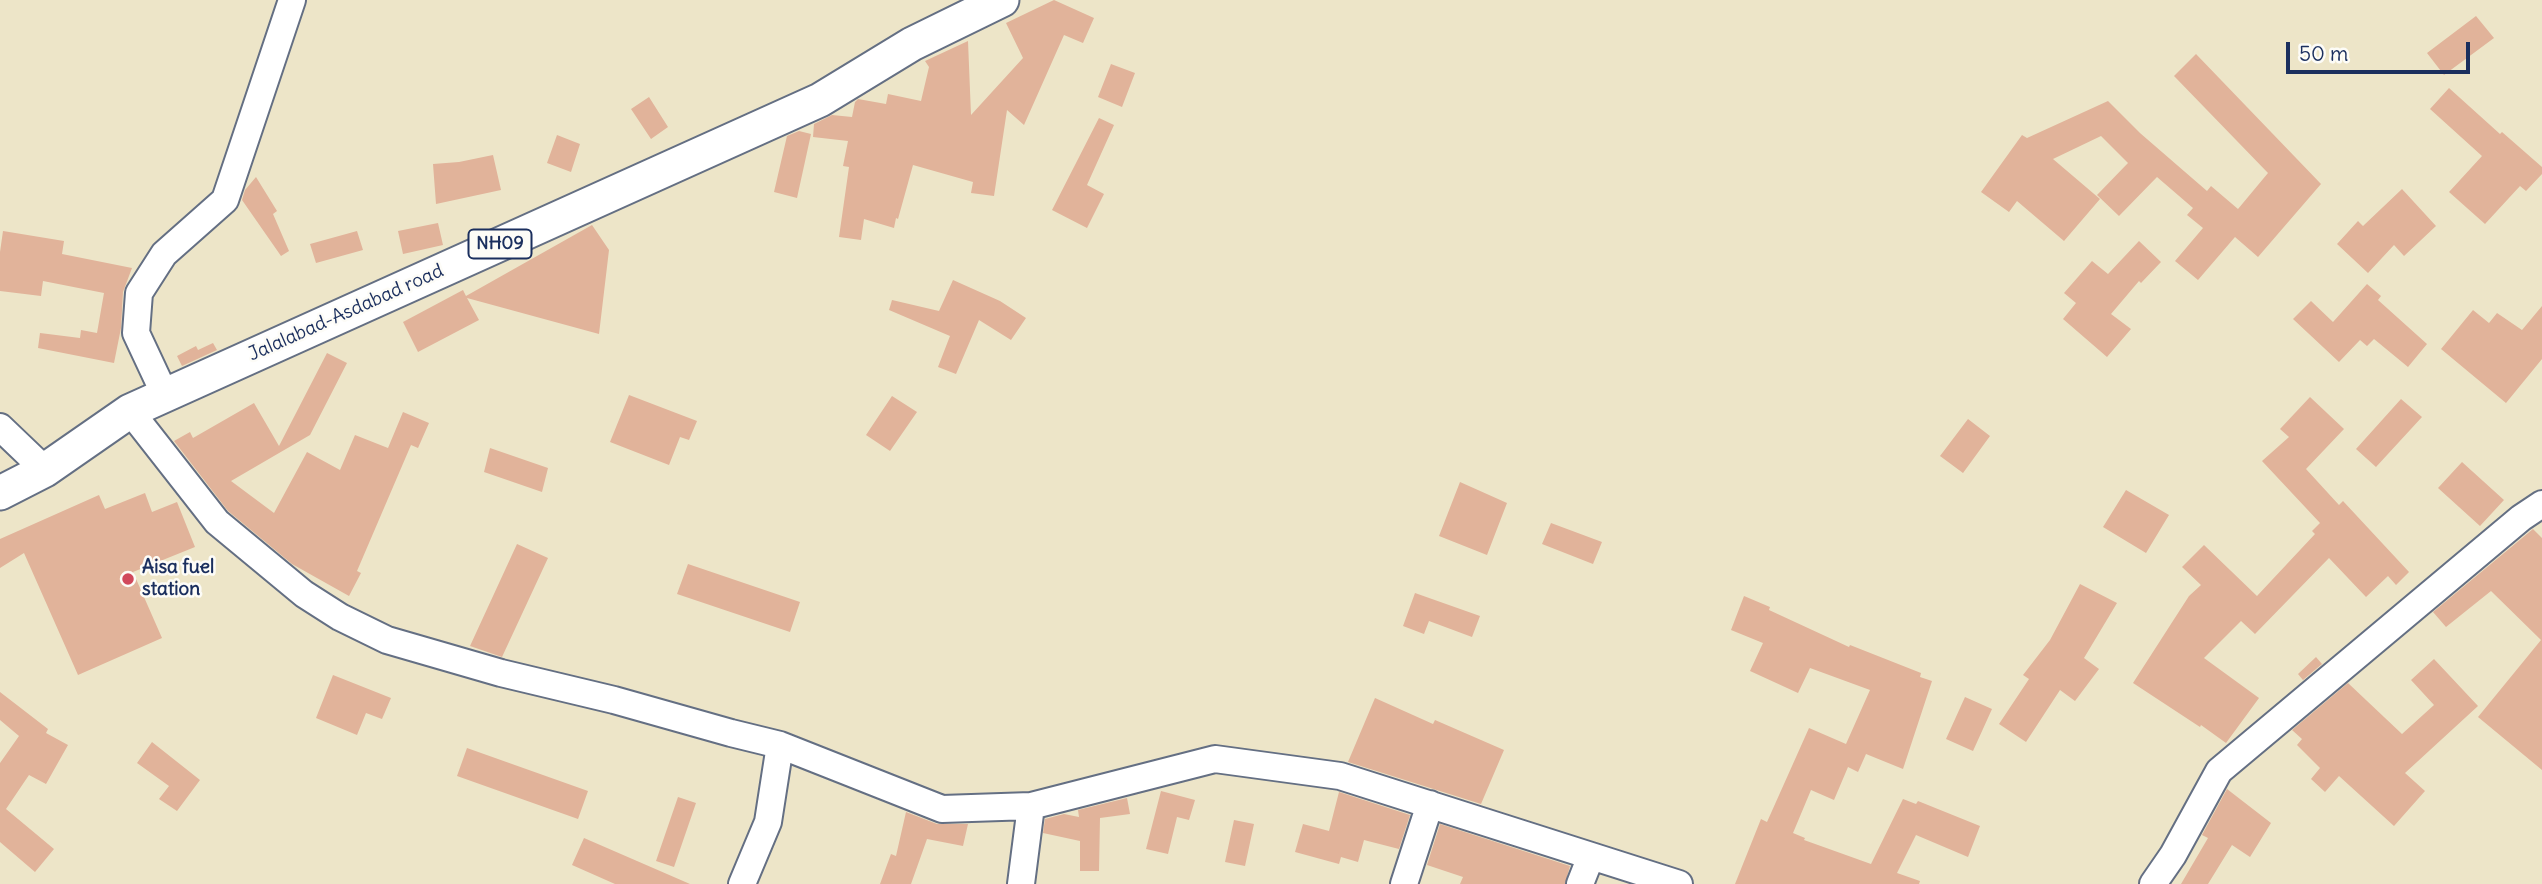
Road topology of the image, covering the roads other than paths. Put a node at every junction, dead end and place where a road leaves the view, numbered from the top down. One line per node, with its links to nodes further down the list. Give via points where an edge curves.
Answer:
1 (292, 0): 3 (street, via 225,200 164,254 139,293 136,333)
2 (1002, 0): 3 (main road, Jalalabad-Asdabad road / NH09, via 912,44 820,100)
3 (165, 395): 4 (main road, Jalalabad-Asdabad road / NH09)
4 (130, 411): 6 (main road, Jalalabad-Asdabad road / NH09); 9 (street, via 217,522 304,594 340,617 387,640)
5 (0, 427): 6 (street)
6 (45, 470): 7 (main road, Jalalabad-Asdabad road / NH09)
7 (0, 493)
8 (2542, 503): 18 (street, via 2219,771)
9 (780, 745): 11 (street, via 942,809); 14 (street, via 768,822)
10 (1430, 804): 11 (street, via 1340,776 1215,759); 12 (street); 16 (street)
11 (1031, 806): 15 (street)
12 (1591, 856): 13 (street); 17 (street)
13 (1668, 882)
14 (742, 884)
15 (1021, 884)
16 (1404, 884)
17 (1580, 884)
18 (2153, 884)

